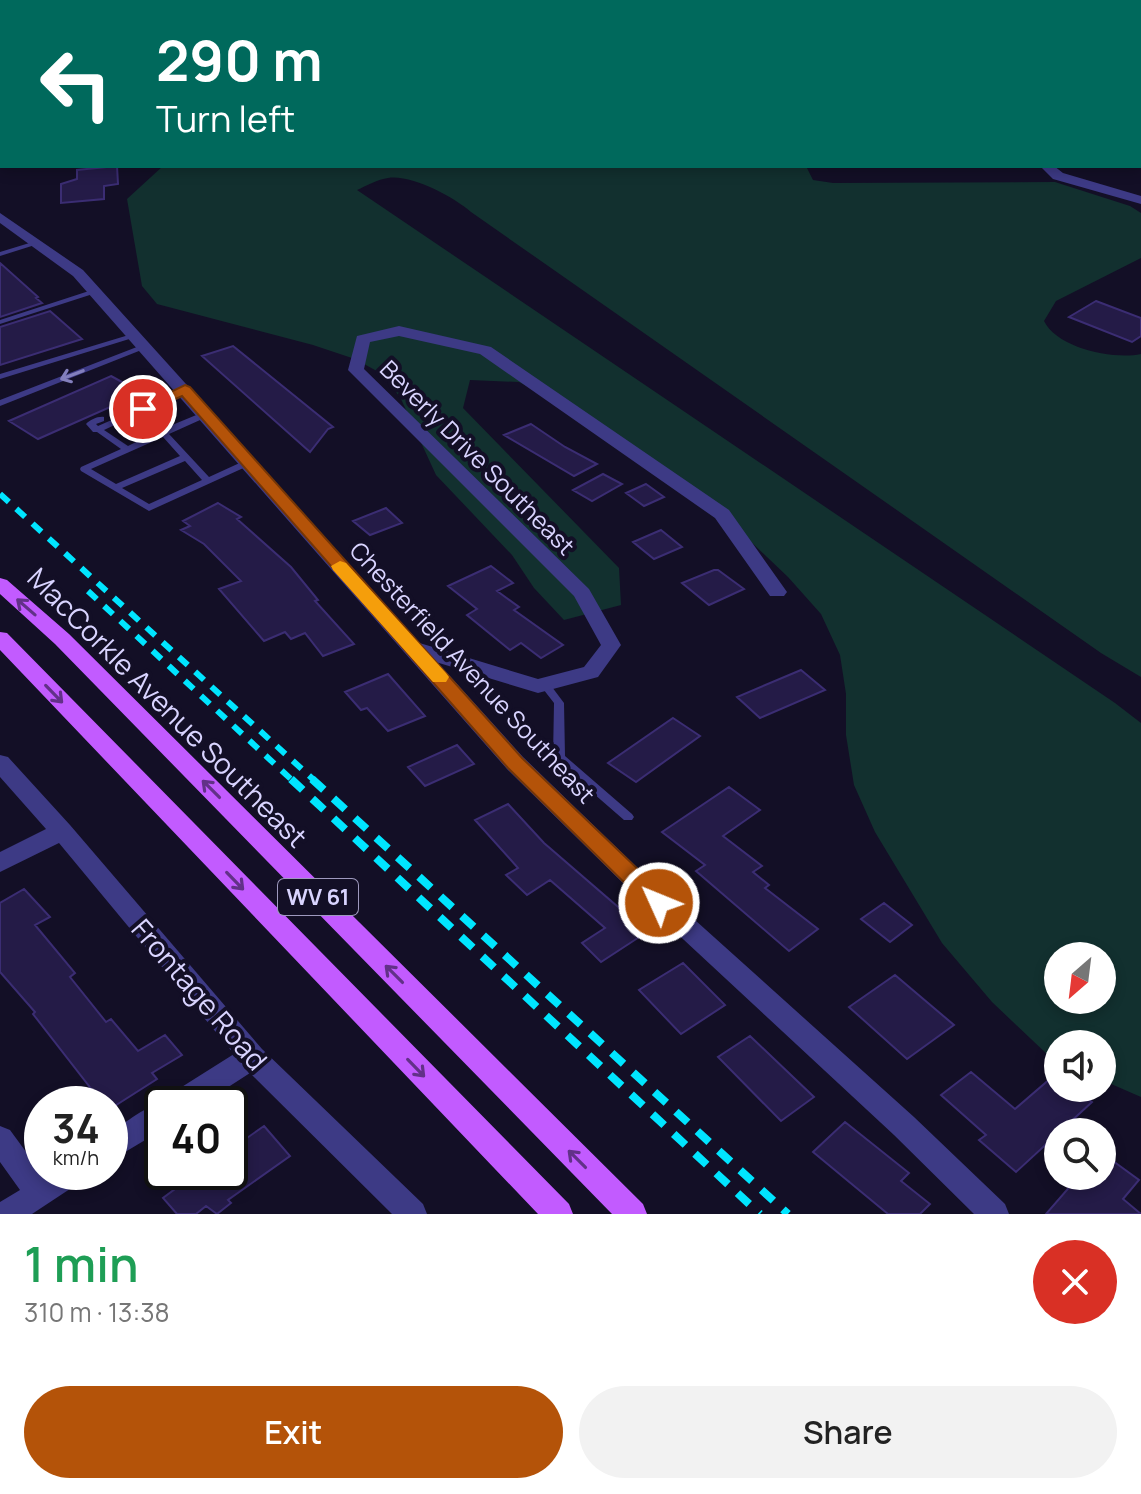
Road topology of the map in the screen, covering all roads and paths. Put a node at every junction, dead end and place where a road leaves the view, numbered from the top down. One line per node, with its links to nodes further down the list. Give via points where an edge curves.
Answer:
1 (1048, 168): 2 (street, via 1058,176)
2 (1141, 200)
3 (0, 217): 4 (street, Chesterfield Avenue Southeast)
4 (36, 243): 5 (lane); 6 (street, Chesterfield Avenue Southeast)
5 (0, 254)
6 (95, 292): 7 (lane); 8 (street, Chesterfield Avenue Southeast)
7 (0, 322)
8 (140, 342): 9 (lane); 10 (street, Chesterfield Avenue Southeast); 11 (lane, one-way to 11)
9 (0, 377)
10 (185, 390): 12 (lane); 14 (street, Chesterfield Avenue Southeast)
11 (0, 403)
12 (143, 409): 13 (lane); 16 (lane)
13 (117, 412)
14 (206, 414): 17 (lane); 20 (street, Chesterfield Avenue Southeast)
15 (101, 419): 16 (lane, via 90,424)
16 (96, 430): 18 (lane)
17 (163, 432): 18 (lane); 19 (lane)
18 (126, 448): 22 (lane, via 84,469)
19 (186, 457): 21 (lane); 22 (lane)
20 (247, 463): 21 (lane); 26 (street, Chesterfield Avenue Southeast)
21 (208, 481): 22 (lane, via 149,508)
22 (115, 488)
23 (0, 584): 40 (main road, MacCorkle Avenue Southeast / WV 61, one-way to 23, via 62,639)
24 (777, 592): 27 (street, Beverly Drive Southeast, via 722,514 485,350 399,331 363,339 356,370 582,593 611,645 591,672)
25 (0, 638): 39 (main road, WV 61, one-way to 39)
26 (413, 648): 27 (street, Beverly Drive Southeast); 41 (street, Chesterfield Avenue Southeast, via 515,763 637,882)
27 (545, 685): 29 (lane, via 559,703 559,757)
28 (0, 763): 30 (street, Frontage Road)
29 (628, 817)
30 (62, 831): 31 (street); 32 (street, Frontage Road)
31 (0, 863)
32 (252, 1057): 33 (street); 38 (street, Frontage Road)
33 (207, 1086)
34 (0, 1139): 36 (street)
35 (44, 1190): 36 (street)
36 (39, 1193): 37 (street)
37 (7, 1214)
38 (412, 1214)
39 (558, 1214)
40 (632, 1214)
41 (994, 1214)

